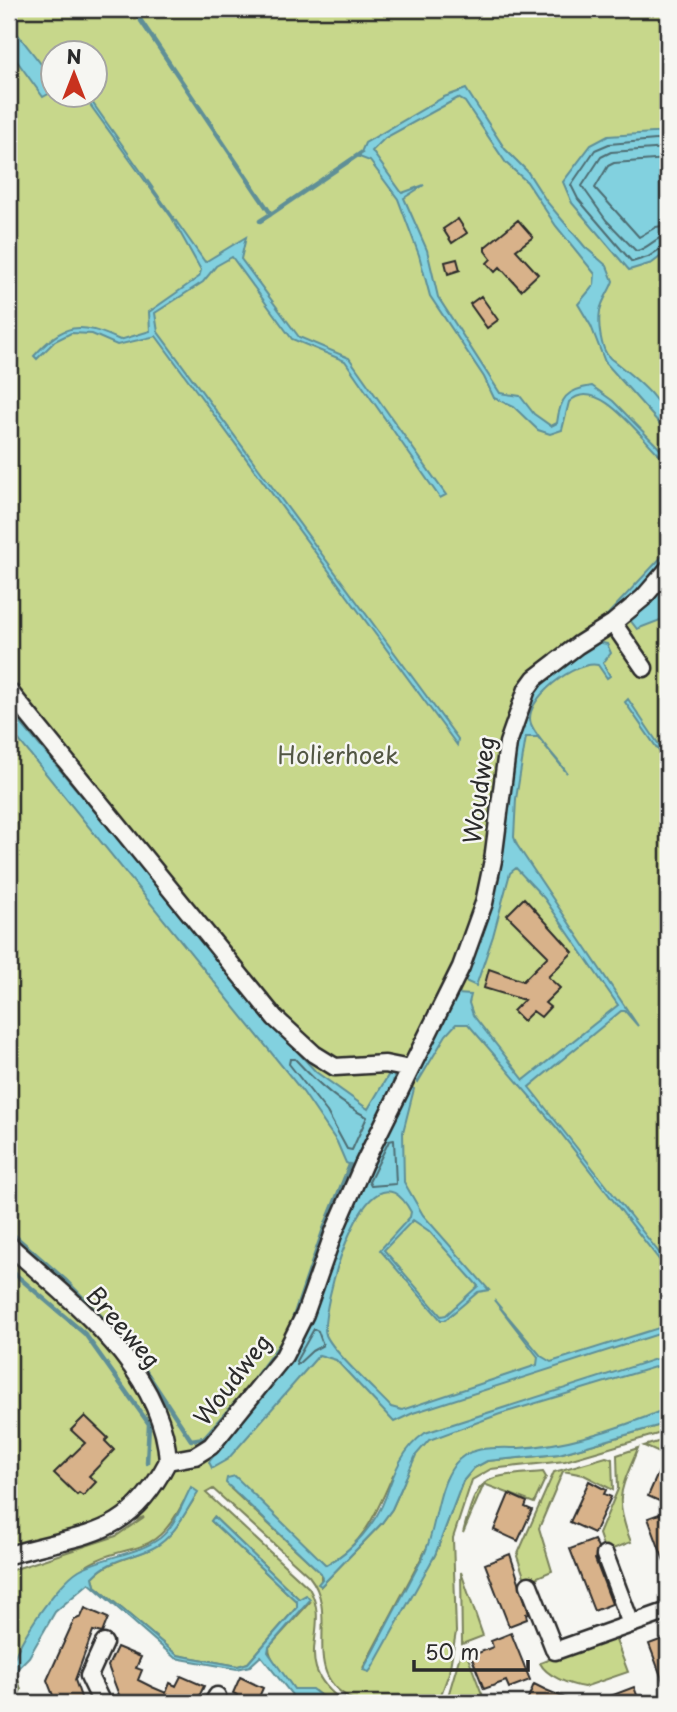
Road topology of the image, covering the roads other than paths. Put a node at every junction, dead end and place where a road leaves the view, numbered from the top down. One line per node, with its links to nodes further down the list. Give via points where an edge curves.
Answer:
1 (668, 569): 2 (street, Woudweg)
2 (613, 624): 3 (street); 5 (street, Woudweg, via 536,678 519,704 508,743 493,860 480,916 461,967)
3 (644, 667)
4 (9, 691): 5 (street, via 275,1017 314,1055 335,1067 385,1064)
5 (410, 1069): 7 (street, Woudweg, via 334,1232 305,1314 284,1356 211,1446 195,1456)
6 (9, 1245): 7 (street, Breeweg, via 86,1315 121,1355 160,1416)
7 (168, 1461): 8 (street, via 155,1486 118,1523 96,1534)
8 (9, 1555)
9 (606, 1555): 12 (street)
10 (529, 1585): 12 (street, via 555,1651)
11 (668, 1611): 12 (street)
12 (631, 1624)
13 (104, 1643): 14 (street, via 89,1676)
14 (102, 1703)

